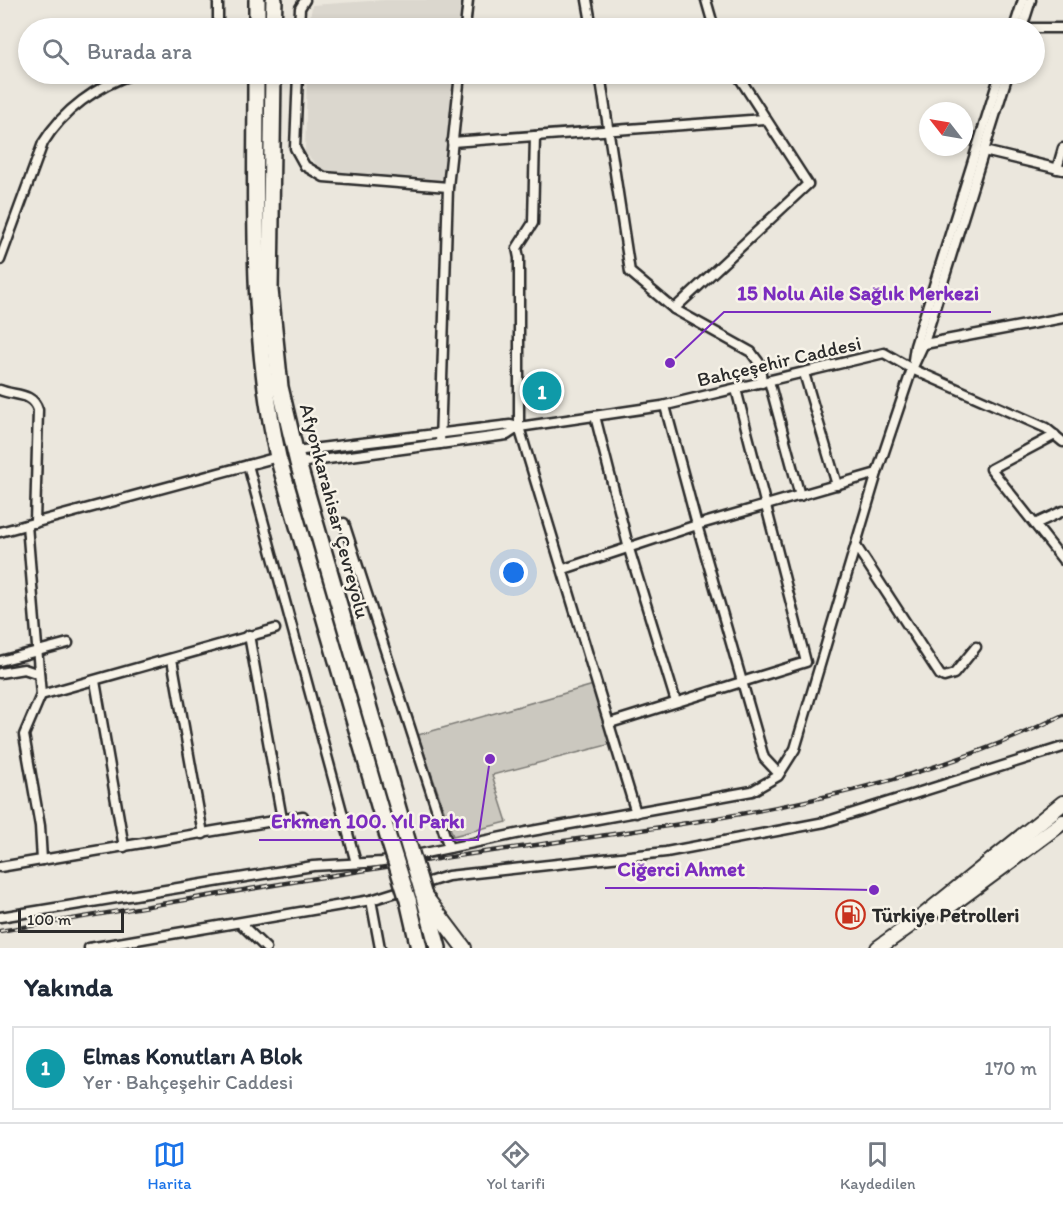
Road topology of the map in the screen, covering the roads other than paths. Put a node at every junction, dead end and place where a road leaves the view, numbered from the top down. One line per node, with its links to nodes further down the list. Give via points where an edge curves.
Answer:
1 (218, 0): 10 (street)
2 (257, 0): 11 (highway)
3 (274, 0): 12 (highway)
4 (305, 0): 13 (street)
5 (468, 0): 14 (street)
6 (587, 0): 15 (street)
7 (706, 0): 16 (street)
8 (1023, 0): 17 (street)
9 (1031, 0): 18 (street)
10 (218, 18)
11 (257, 18)
12 (273, 18)
13 (300, 18)
14 (466, 18)
15 (590, 18)
16 (711, 18)
17 (1017, 18)
18 (1025, 18)
19 (1045, 28): 20 (street)
20 (1063, 28)
21 (113, 84): 38 (street, via 84,99 49,132)
22 (256, 84): 54 (highway, Afyonkarahisar Çevreyolu, via 258,323 262,374)
23 (273, 84): 55 (highway, Afyonkarahisar Çevreyolu, via 271,314 280,387)
24 (298, 84): 37 (street, via 295,148 305,166 324,177)
25 (459, 84): 33 (street)
26 (602, 84): 31 (street)
27 (743, 84): 30 (street)
28 (997, 84): 41 (street)
29 (1005, 84): 35 (street)
30 (764, 119): 31 (street); 39 (street, via 808,184)
31 (609, 130): 32 (street); 39 (street, via 630,272)
32 (535, 136): 33 (street); 49 (street, via 533,223 517,248)
33 (452, 142): 37 (street)
34 (1063, 148): 36 (street)
35 (984, 151): 36 (street); 41 (street)
36 (1060, 169)
37 (448, 187): 50 (street)
38 (0, 260)
39 (674, 309): 44 (street, via 752,352)
40 (1063, 318): 41 (street)
41 (919, 345): 42 (street)
42 (912, 369): 43 (street, Bahçeşehir Caddesi, via 884,353); 51 (street, Bahçeşehir Caddesi); 57 (street)
43 (804, 373): 44 (street, Bahçeşehir Caddesi); 58 (street)
44 (765, 382): 45 (street, Bahçeşehir Caddesi); 59 (street)
45 (735, 389): 47 (street, Bahçeşehir Caddesi); 60 (street)
46 (0, 390): 63 (street, via 28,396 38,410)
47 (666, 406): 48 (street, Bahçeşehir Caddesi); 65 (street)
48 (595, 416): 49 (street, Bahçeşehir Caddesi); 69 (street)
49 (519, 427): 50 (street, Bahçeşehir Caddesi); 53 (street, Bahçeşehir Caddesi, via 507,435); 72 (street)
50 (440, 434): 53 (street); 55 (street, Bahçeşehir Caddesi)
51 (1055, 435): 52 (street, Bahçeşehir Caddesi); 64 (street, via 991,469)
52 (1063, 442)
53 (440, 444): 55 (street, Bahçeşehir Caddesi)
54 (278, 457): 56 (street); 108 (highway, Afyonkarahisar Çevreyolu, bridge)
55 (296, 457): 100 (highway, Afyonkarahisar Çevreyolu, bridge)
56 (248, 465): 63 (street); 98 (street)
57 (878, 473): 58 (street); 68 (street)
58 (837, 485): 59 (street)
59 (800, 496): 60 (street)
60 (766, 505): 65 (street); 83 (street, via 806,662)
61 (1063, 511): 64 (street)
62 (344, 523): 96 (street)
63 (31, 524): 66 (street); 77 (street)
64 (1035, 524): 70 (street)
65 (696, 525): 69 (street); 83 (street)
66 (0, 532)
67 (1063, 541): 70 (street)
68 (856, 546): 76 (street, via 940,675 954,674); 88 (street, via 795,749)
69 (629, 549): 72 (street); 85 (street)
70 (1055, 549): 71 (street)
71 (1063, 560)
72 (564, 569): 86 (street)
73 (275, 629): 74 (street)
74 (249, 635): 78 (street); 92 (street)
75 (68, 643): 77 (street)
76 (976, 647)
77 (38, 651): 79 (street); 81 (street)
78 (172, 659): 82 (street); 94 (street)
79 (0, 661)
80 (0, 673): 81 (street, via 24,669)
81 (39, 674): 84 (street)
82 (95, 681): 84 (street); 95 (street)
83 (742, 682): 85 (street); 88 (street, via 764,758)
84 (41, 695): 97 (street, via 24,735)
85 (676, 702): 86 (street)
86 (610, 723): 90 (street)
87 (1063, 747): 101 (street, via 825,822 666,852 448,876)
88 (779, 774): 90 (street, via 752,790)
89 (1063, 802): 111 (main road)
90 (636, 813): 96 (street)
91 (303, 816): 92 (street)
92 (282, 819): 94 (street)
93 (1063, 822): 112 (main road)
94 (203, 834): 95 (street)
95 (124, 847): 97 (street)
96 (449, 848): 98 (street, via 382,862)
97 (42, 860): 99 (street)
98 (356, 863): 102 (street, via 313,866)
99 (0, 867)
100 (423, 893): 109 (highway, Afyonkarahisar Çevreyolu); 110 (main road)
101 (371, 900): 103 (street); 107 (street)
102 (0, 917)
103 (241, 924): 104 (street); 106 (street)
104 (111, 946): 105 (street)
105 (89, 948)
106 (266, 948)
107 (380, 948)
108 (419, 948)
109 (438, 948)
110 (464, 948)
111 (878, 948)
112 (893, 948)

